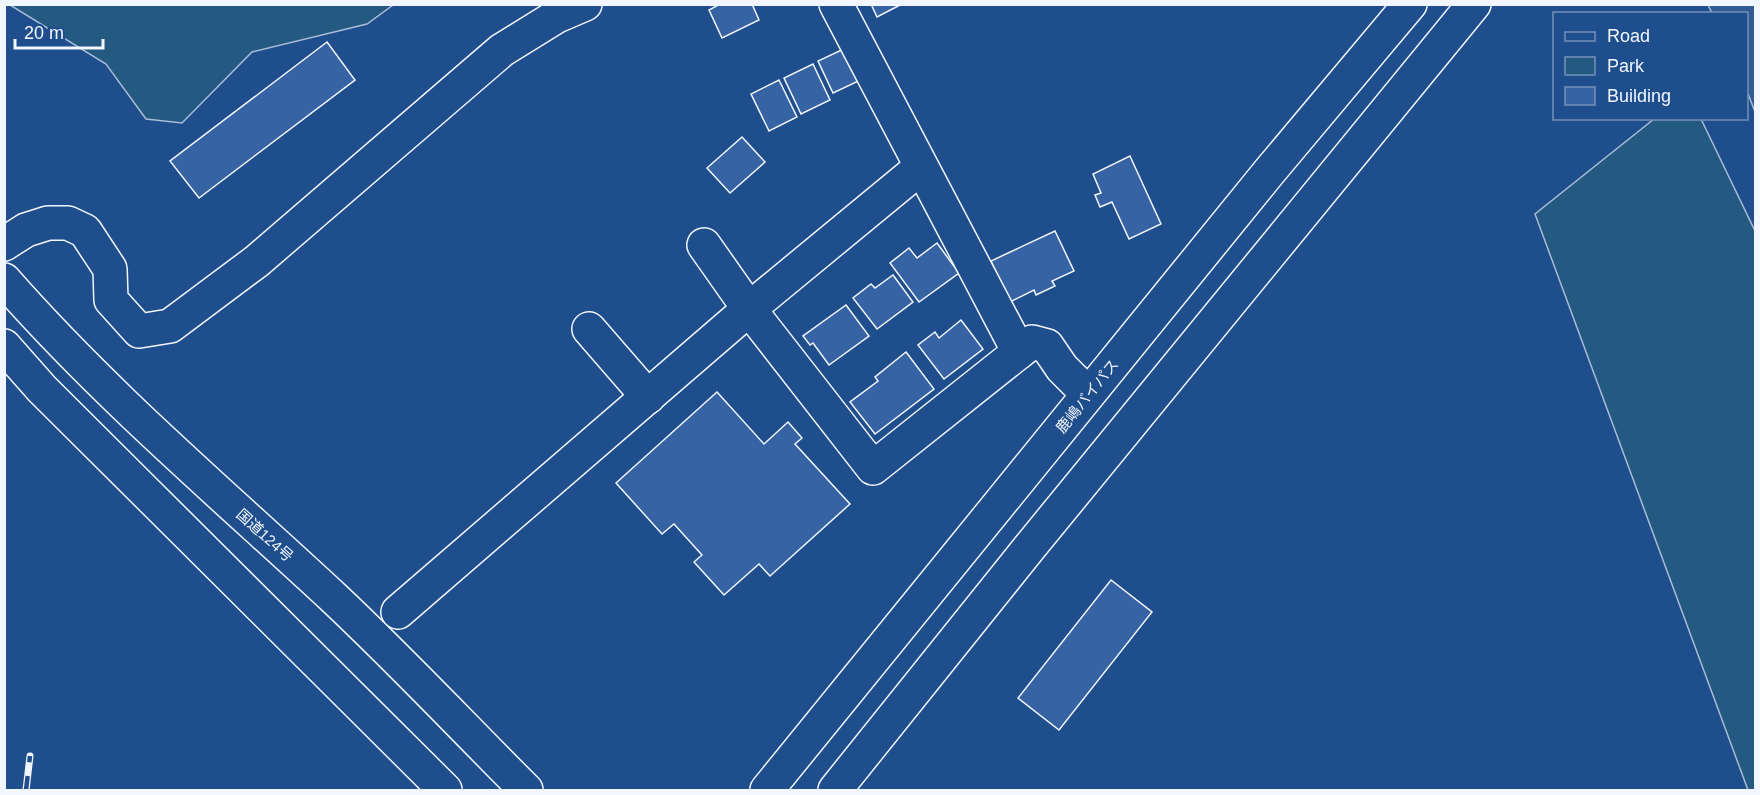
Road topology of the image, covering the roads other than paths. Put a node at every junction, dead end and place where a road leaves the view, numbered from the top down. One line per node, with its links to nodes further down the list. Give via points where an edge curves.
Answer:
1 (585, 4): 6 (main road, via 557,16 502,50 257,261 170,326 139,331 123,314 111,300 110,268 85,231 68,223 48,223 26,230)
2 (836, 4): 12 (main road)
3 (1410, 4): 13 (main road, 鹿嶋バイパス)
4 (1474, 4): 19 (main road)
5 (914, 173): 9 (main road)
6 (4, 244)
7 (704, 245): 9 (main road)
8 (4, 280): 17 (main road, 国道124号, via 156,436 336,600)
9 (749, 309): 12 (main road, via 873,468); 14 (main road)
10 (589, 329): 14 (main road)
11 (4, 346): 16 (main road, via 42,389)
12 (1019, 352): 13 (main road, via 1032,342 1047,346)
13 (1088, 394): 18 (main road, 鹿嶋バイパス)
14 (648, 397): 15 (main road)
15 (398, 612)
16 (445, 790)
17 (526, 790)
18 (767, 790)
19 (835, 790)

